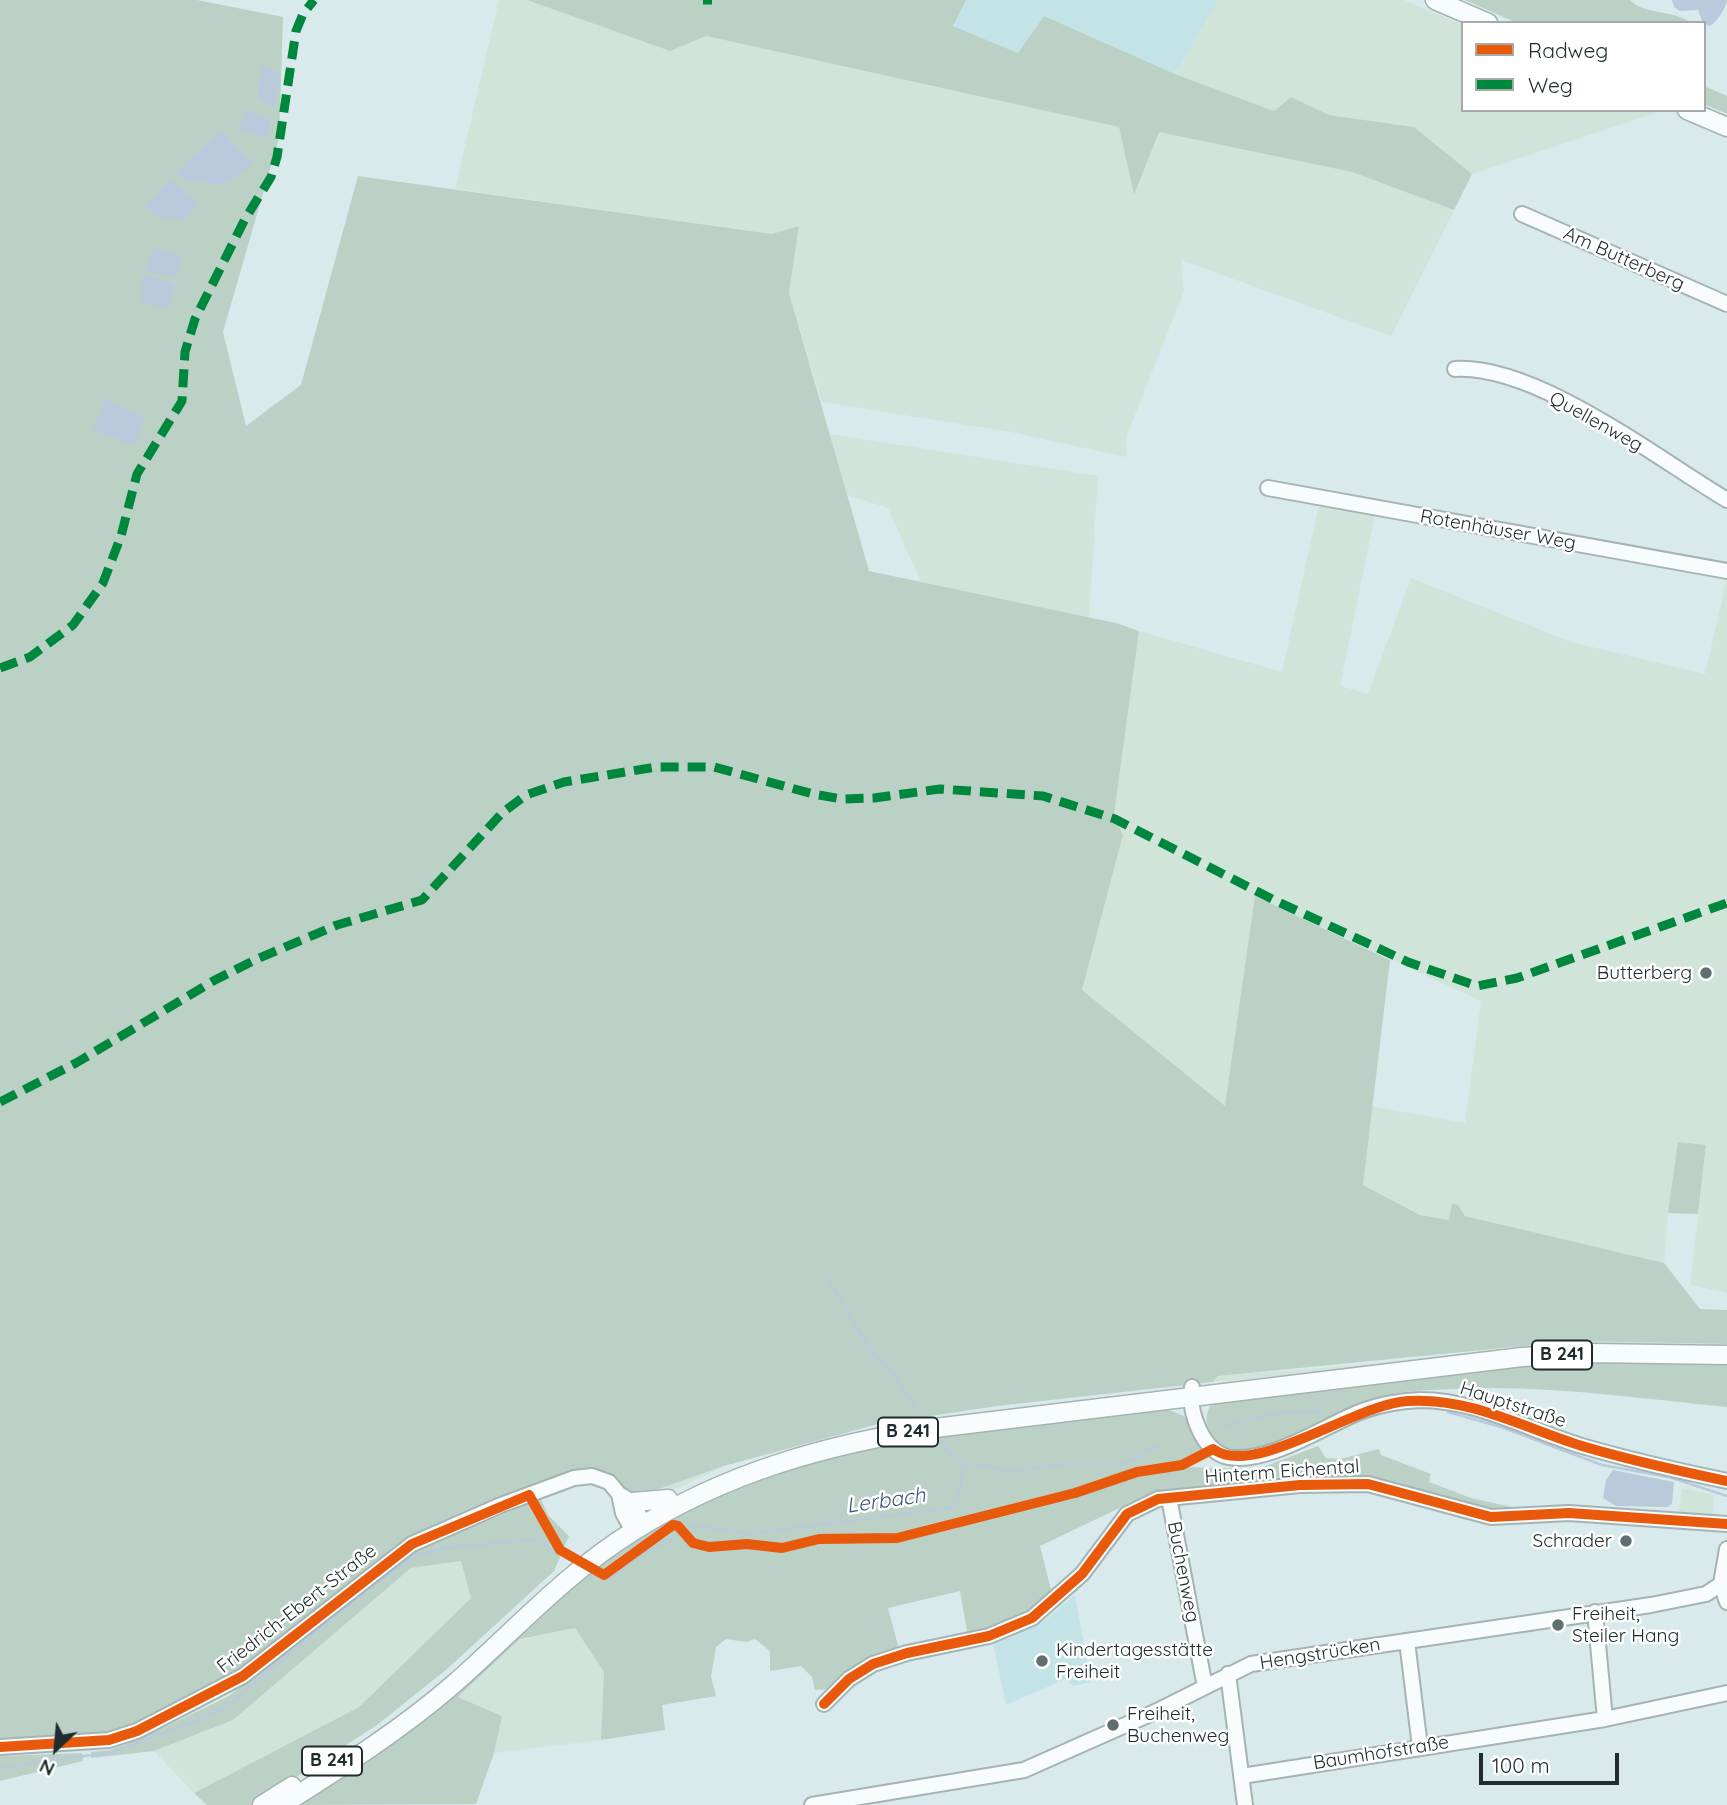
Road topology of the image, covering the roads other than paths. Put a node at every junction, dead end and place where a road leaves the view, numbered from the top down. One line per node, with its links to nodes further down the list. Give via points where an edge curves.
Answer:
1 (1435, 0): 2 (main road)
2 (1483, 21)
3 (1691, 112): 4 (main road)
4 (1727, 128)
5 (1522, 214): 6 (street, Am Butterberg)
6 (1727, 304)
7 (1455, 369): 9 (street, Quellenweg, via 1470,368 1535,388 1615,429)
8 (1268, 488): 10 (street, Rotenhäuser Weg)
9 (1727, 500)
10 (1727, 571)
11 (1727, 1355): 12 (main road, B 241, via 1590,1353 1330,1372)
12 (1193, 1393): 13 (street, Hauptstraße, via 1191,1409 1199,1424 1215,1450 1230,1457 1247,1458 1276,1449 1373,1407 1441,1402 1486,1411 1583,1446); 15 (main road, B 241, via 935,1428 825,1448); 15 (main road, B 241, via 934,1418 854,1432 737,1469)
13 (1727, 1481)
14 (1169, 1498): 16 (street, Hinterm Eichental, via 1300,1485 1368,1484 1491,1517 1569,1513); 23 (street, Buchenweg); 25 (street, Hinterm Eichental, via 1146,1503 1127,1514 1082,1574 1032,1618 989,1636 873,1664 849,1679)
15 (633, 1515): 27 (street, Friedrich-Ebert-Straße, via 603,1479 584,1476 501,1505 424,1538 363,1580 243,1676 131,1734 109,1740); 30 (main road, B 241, via 556,1576 400,1714); 31 (main road, B 241, via 572,1576 406,1723)
16 (1727, 1524)
17 (1727, 1549): 18 (street)
18 (1721, 1584): 19 (street); 20 (street, Hengstrücken, via 1706,1594)
19 (1727, 1602)
20 (1595, 1612): 21 (street, Hengstrücken); 26 (street)
21 (1408, 1641): 22 (street, Hengstrücken, via 1251,1664); 28 (street)
22 (1228, 1674): 23 (street, Hengstrücken); 29 (street)
23 (1205, 1687): 32 (street, Hengstrücken, via 1024,1770)
24 (1727, 1693): 26 (street, Baumhofstraße)
25 (824, 1704)
26 (1605, 1719): 28 (street, Baumhofstraße)
27 (0, 1747)
28 (1420, 1747): 29 (street, Baumhofstraße)
29 (1242, 1776): 33 (street)
30 (262, 1805)
31 (282, 1805)
32 (813, 1805)
33 (1245, 1805)

